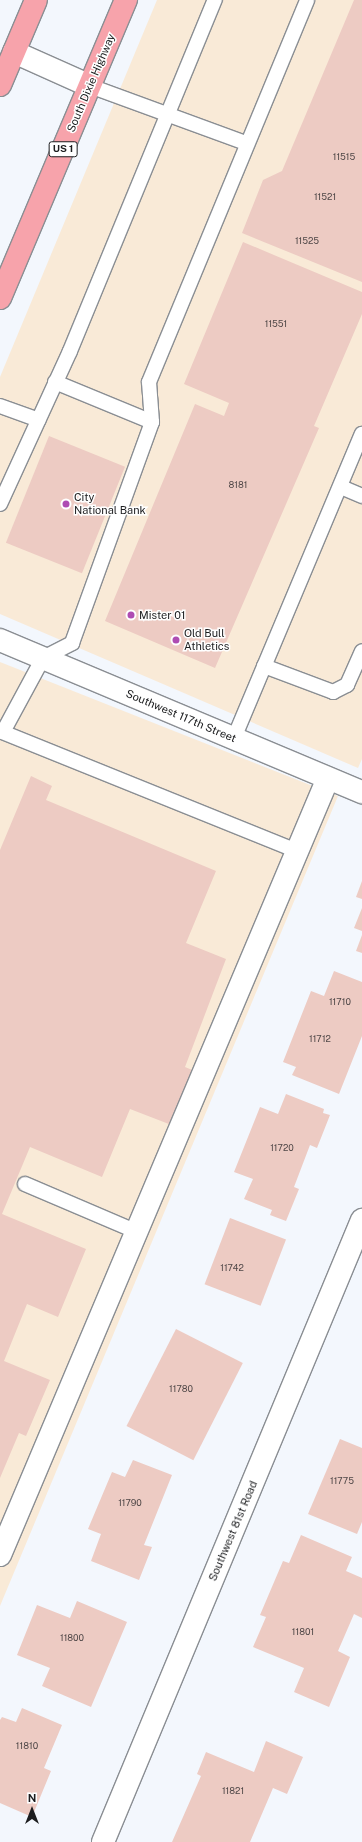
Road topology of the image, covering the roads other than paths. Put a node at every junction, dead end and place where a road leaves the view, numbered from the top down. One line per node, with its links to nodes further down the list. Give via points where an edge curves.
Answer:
1 (36, 0): 5 (highway)
2 (126, 0): 7 (highway, South Dixie Highway / US 1)
3 (215, 0): 8 (lane)
4 (307, 0): 9 (lane)
5 (14, 52): 6 (highway); 7 (street)
6 (0, 85)
7 (90, 86): 8 (lane); 10 (highway, South Dixie Highway / US 1)
8 (168, 114): 9 (lane); 11 (lane)
9 (246, 143): 14 (lane, via 149,382)
10 (0, 298)
11 (55, 382): 13 (lane); 14 (lane)
12 (0, 406): 13 (lane)
13 (39, 420): 18 (lane)
14 (152, 422): 21 (lane, via 72,643)
15 (362, 434): 16 (lane)
16 (341, 487): 17 (lane); 22 (lane)
17 (362, 496)
18 (0, 504)
19 (0, 640): 21 (street, Southwest 117th Street)
20 (362, 651): 22 (lane, via 347,685 333,692)
21 (43, 658): 23 (lane); 24 (street, Southwest 117th Street)
22 (264, 666): 24 (lane)
23 (1, 734): 27 (lane)
24 (234, 738): 25 (street, Southwest 117th Street)
25 (328, 778): 26 (street, Southwest 117th Street); 27 (street)
26 (362, 792)
27 (297, 851): 30 (street)
28 (25, 1184): 30 (lane)
29 (362, 1220): 32 (street, Southwest 81st Road)
30 (135, 1231): 31 (street)
31 (0, 1555)
32 (103, 1842)

